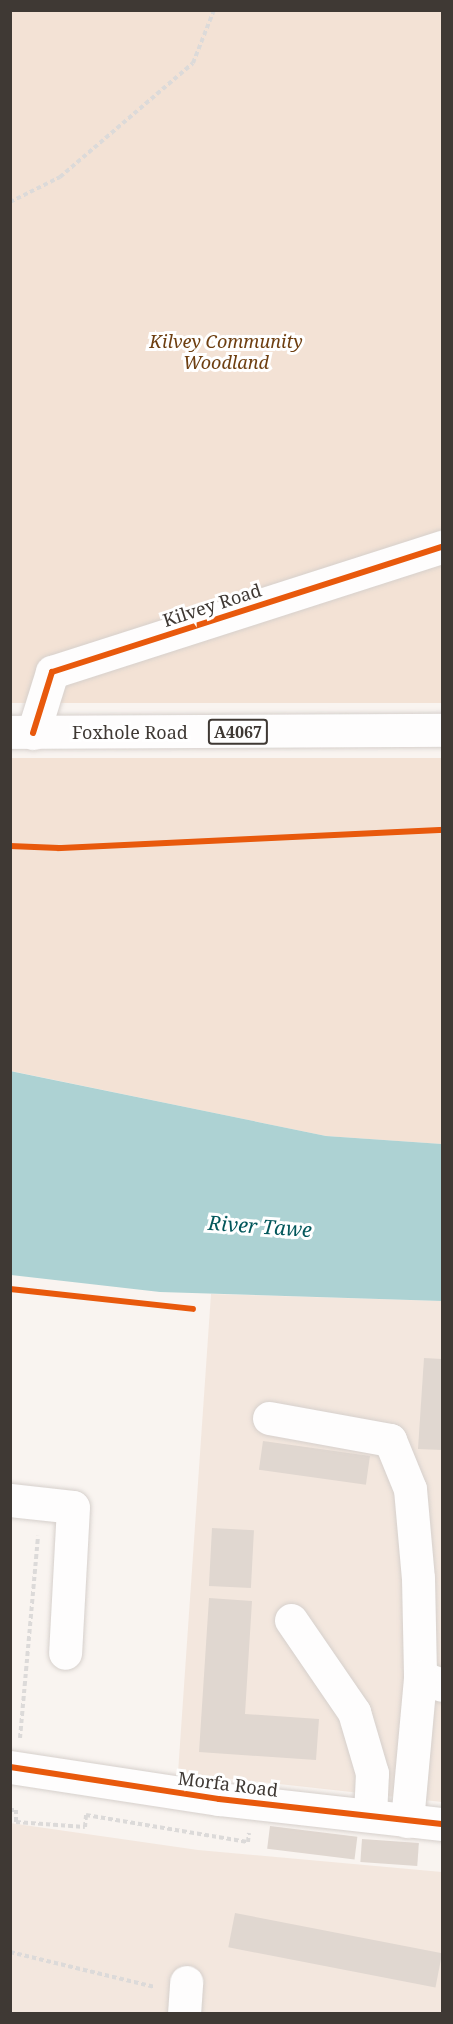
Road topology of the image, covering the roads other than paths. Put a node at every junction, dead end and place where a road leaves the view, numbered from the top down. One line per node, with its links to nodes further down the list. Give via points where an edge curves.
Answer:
1 (442, 548): 3 (street, Kilvey Road, via 52,672)
2 (442, 730): 3 (street, Foxhole Road / A4067)
3 (22, 733)
4 (269, 1418): 8 (street, via 390,1440 410,1489)
5 (26, 1502): 7 (street, via 73,1507)
6 (291, 1620): 10 (street, via 354,1712 372,1773)
7 (65, 1653)
8 (431, 1681): 11 (street)
9 (14, 1768): 10 (street, Morfa Road, via 219,1799)
10 (370, 1815): 11 (street, Morfa Road)
11 (407, 1821): 12 (street, Morfa Road)
12 (442, 1824)

